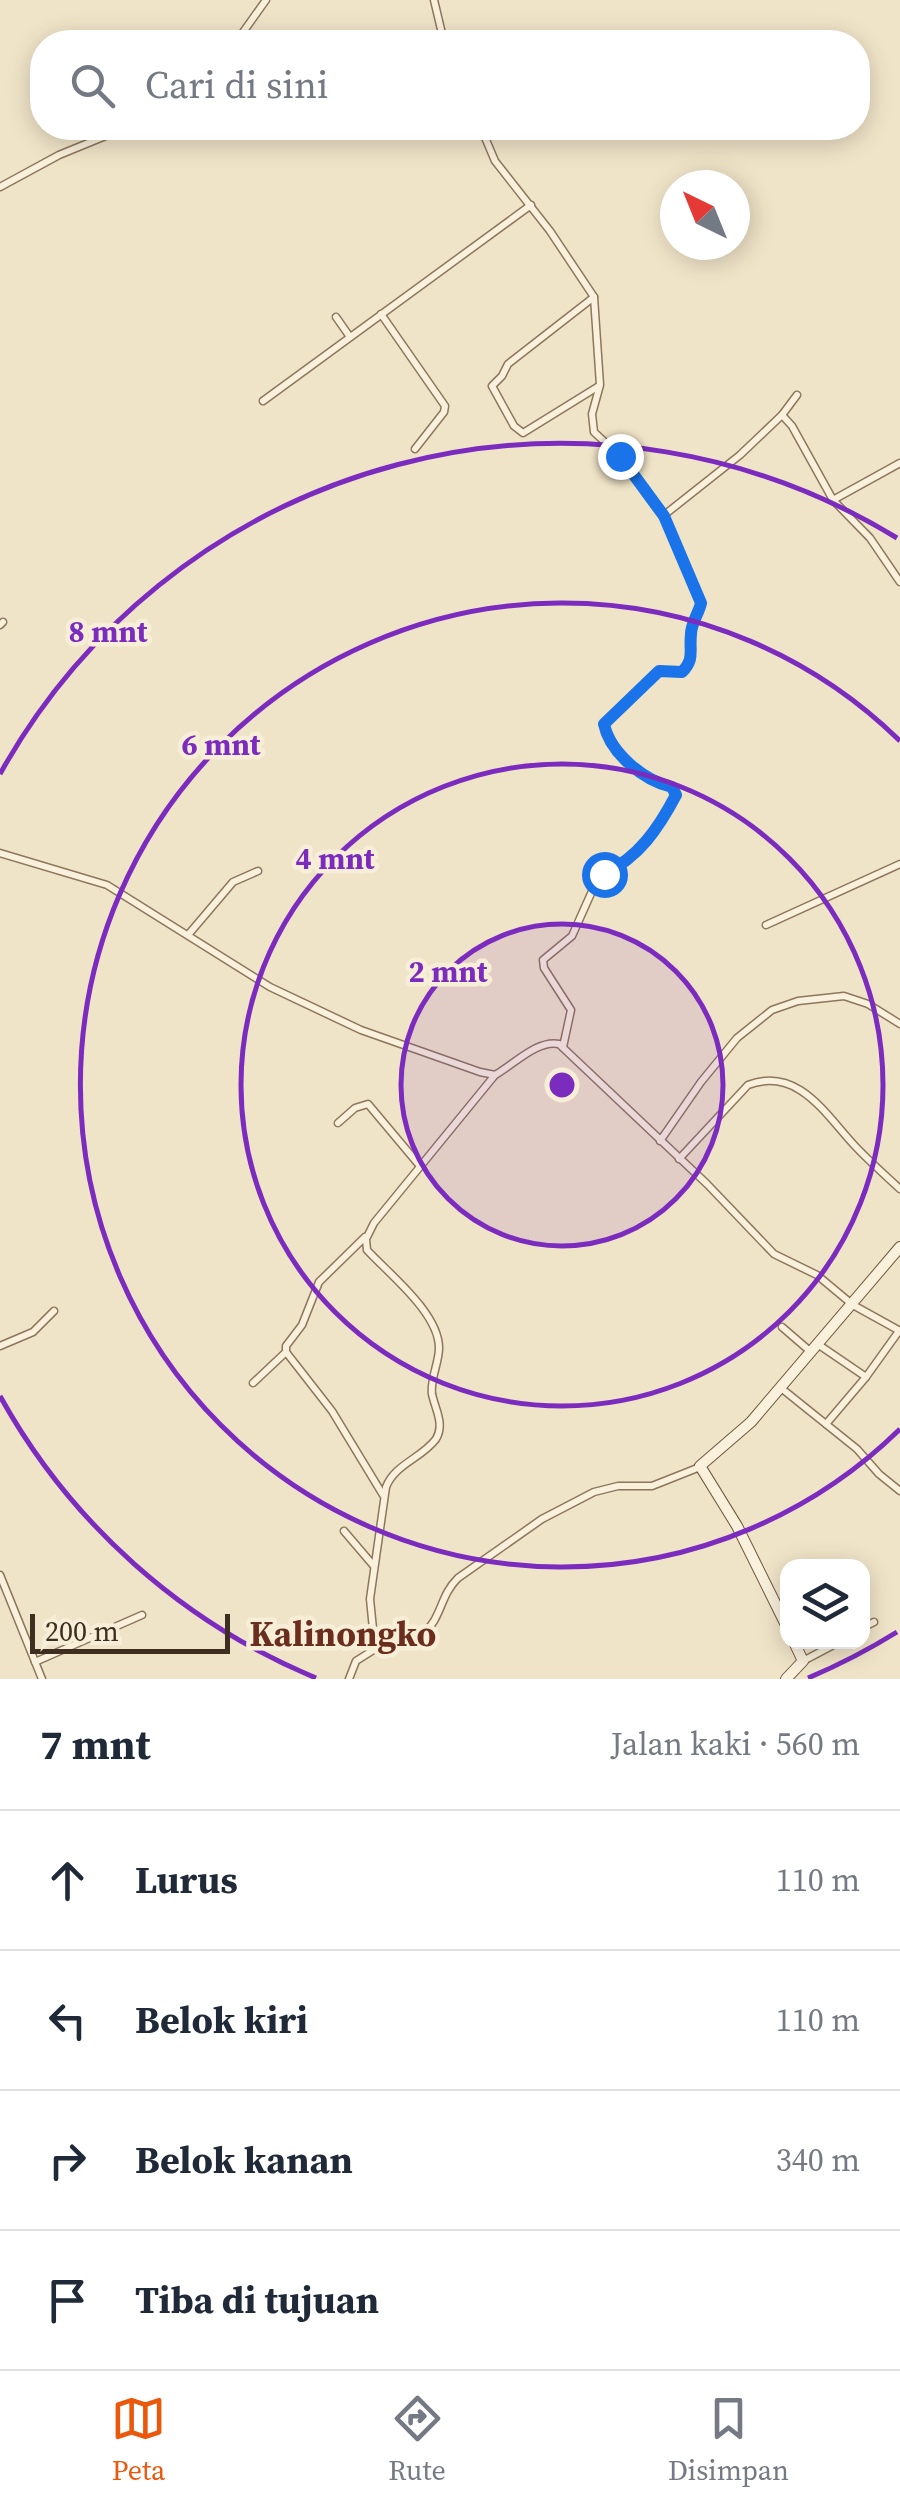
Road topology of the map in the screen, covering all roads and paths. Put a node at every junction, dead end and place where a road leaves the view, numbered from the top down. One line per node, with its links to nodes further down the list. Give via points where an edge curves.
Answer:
1 (266, 0): 3 (street)
2 (434, 0): 4 (street)
3 (245, 30)
4 (441, 30)
5 (96, 140): 7 (street)
6 (485, 140): 8 (street)
7 (0, 187)
8 (530, 205): 9 (street); 10 (street)
9 (594, 297): 13 (street); 13 (street, via 508,364 492,386 523,433)
10 (381, 314): 12 (street); 17 (street, via 445,406)
11 (336, 318): 12 (street)
12 (350, 337): 15 (street)
13 (600, 386): 20 (street, via 594,432)
14 (797, 395): 16 (street)
15 (263, 401)
16 (782, 415): 19 (street); 20 (street)
17 (415, 449)
18 (900, 463): 19 (street)
19 (833, 500): 21 (street)
20 (664, 516): 29 (street, via 701,603 691,630 692,660 682,672 659,671 604,726 637,771 676,795 634,854 597,880 572,936 543,960 571,1010)
21 (896, 570): 22 (street)
22 (900, 582)
23 (0, 853): 27 (street, via 107,885)
24 (900, 864): 26 (street)
25 (258, 871): 27 (street, via 234,882)
26 (766, 925)
27 (188, 935): 30 (street, via 250,976 338,1020)
28 (900, 1024): 32 (street, via 844,996 772,1010 717,1061)
29 (563, 1047): 30 (street, via 541,1046); 32 (street)
30 (495, 1075): 34 (street)
31 (338, 1123): 34 (street, via 369,1105)
32 (660, 1141): 33 (street)
33 (678, 1159): 35 (street, via 748,1085 786,1082 816,1101); 38 (street, via 774,1254 821,1277)
34 (420, 1166): 36 (street)
35 (900, 1190)
36 (368, 1234): 44 (street, via 315,1287); 51 (street, via 367,1250 423,1309 439,1346 432,1387 439,1433 392,1476)
37 (900, 1247): 38 (street)
38 (853, 1305): 41 (street); 43 (street)
39 (54, 1311): 42 (street, via 33,1332)
40 (782, 1327): 43 (street)
41 (899, 1331): 45 (street)
42 (0, 1346)
43 (815, 1349): 45 (street); 47 (street)
44 (286, 1352): 46 (street); 51 (street)
45 (866, 1377): 48 (street)
46 (252, 1382)
47 (781, 1388): 48 (street); 49 (street)
48 (826, 1424): 50 (street)
49 (700, 1467): 55 (street); 59 (street, via 652,1486 608,1488 571,1502 458,1578 429,1627)
50 (900, 1490)
51 (384, 1496): 53 (street)
52 (344, 1530): 53 (street)
53 (374, 1566): 59 (street)
54 (0, 1574): 63 (street)
55 (780, 1613)
56 (142, 1615): 63 (street)
57 (874, 1622): 58 (street)
58 (870, 1624)
59 (375, 1649): 65 (street, via 356,1661)
60 (797, 1649): 62 (street)
61 (826, 1649): 62 (street)
62 (803, 1661): 66 (street)
63 (35, 1662): 64 (street)
64 (42, 1679)
65 (349, 1679)
66 (786, 1679)

